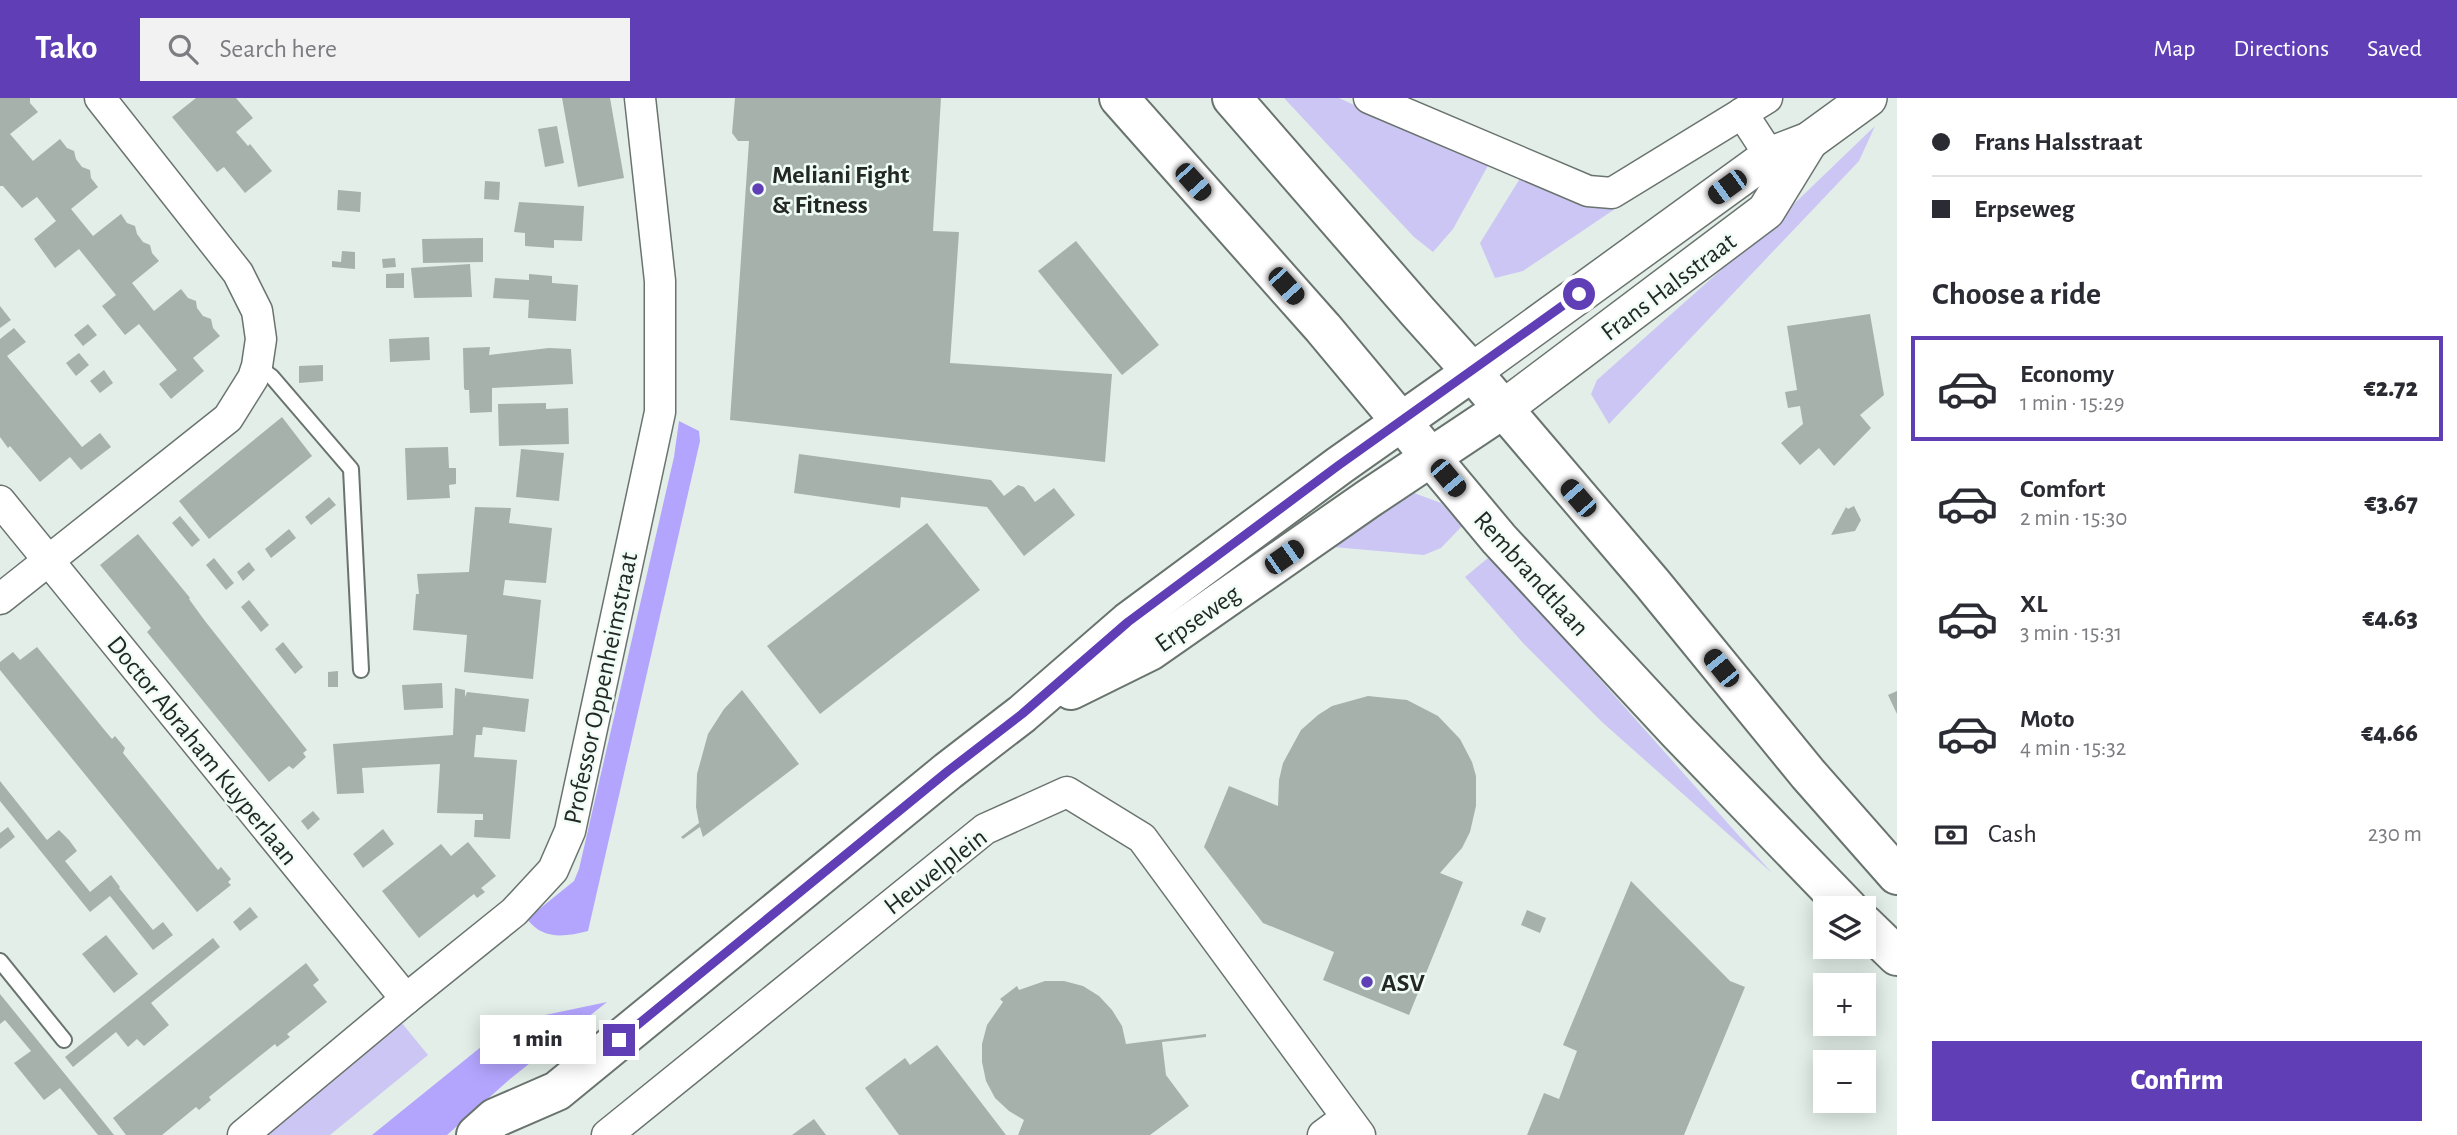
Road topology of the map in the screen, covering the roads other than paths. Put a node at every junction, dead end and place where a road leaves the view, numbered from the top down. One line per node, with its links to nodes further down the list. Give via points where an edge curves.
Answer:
1 (100, 98): 10 (street, via 239,273 257,311 261,339)
2 (640, 98): 25 (street, Professor Oppenheimstraat, via 660,281 660,412 570,831 553,870 514,912)
3 (1119, 98): 13 (main road, Rembrandtlaan)
4 (1232, 98): 11 (main road)
5 (1369, 98): 7 (street, via 1588,191 1612,193)
6 (1868, 98): 8 (street, Frans Halsstraat)
7 (1754, 106): 9 (street)
8 (1809, 141): 9 (street, Frans Halsstraat); 12 (street, Frans Halsstraat, via 1766,211)
9 (1770, 156): 11 (street, Frans Halsstraat)
10 (257, 366): 16 (street, via 228,418); 18 (lane, via 272,377 351,469)
11 (1472, 372): 12 (main road); 13 (main road, Erpseweg)
12 (1503, 409): 14 (main road, Erpseweg); 20 (main road)
13 (1401, 422): 14 (main road, Rembrandtlaan); 19 (main road, Erpseweg, via 1128,622)
14 (1431, 458): 19 (main road, Erpseweg, via 1150,651); 21 (main road, Rembrandtlaan, via 1679,733)
15 (0, 501): 16 (street, Doctor Abraham Kuyperlaan)
16 (48, 560): 17 (street); 25 (street, Doctor Abraham Kuyperlaan)
17 (0, 599)
18 (361, 670)
19 (1022, 714): 27 (main road, Erpseweg)
20 (1897, 875)
21 (1836, 896)
22 (1876, 936): 23 (main road)
23 (1897, 956)
24 (0, 961): 26 (lane)
25 (405, 999): 29 (street, Professor Oppenheimstraat)
26 (64, 1040)
27 (557, 1091): 30 (main road, Erpseweg, via 495,1118); 31 (main road, Erpseweg)
28 (1343, 1129): 32 (street, Heuvelplein, via 1142,838 1067,792 985,828)
29 (243, 1135)
30 (476, 1135)
31 (527, 1135)
32 (607, 1135)

